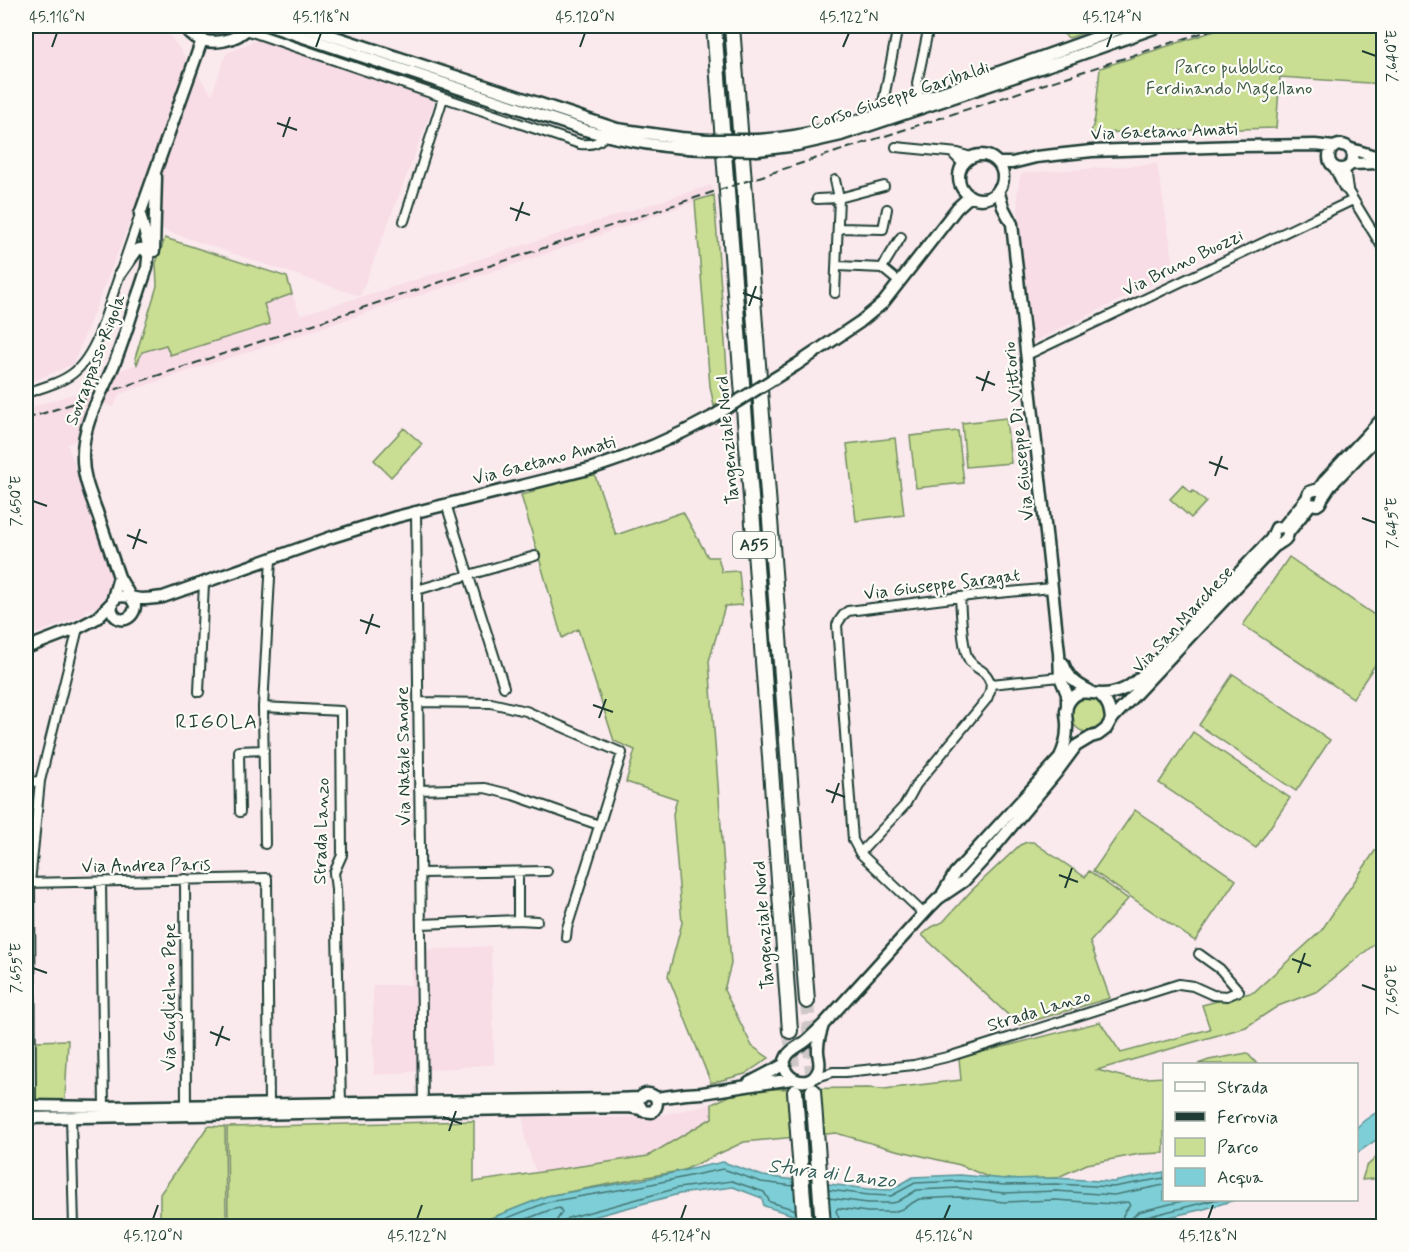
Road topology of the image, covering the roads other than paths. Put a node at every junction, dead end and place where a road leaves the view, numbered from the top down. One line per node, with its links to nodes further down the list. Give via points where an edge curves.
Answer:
1 (176, 26): 12 (street, Corso Giuseppe Garibaldi)
2 (183, 26): 12 (street, Corso Giuseppe Garibaldi)
3 (270, 26): 17 (street, Corso Giuseppe Garibaldi, via 585,130)
4 (302, 26): 17 (street, Corso Giuseppe Garibaldi)
5 (714, 26): 110 (highway, Tangenziale Nord / A55)
6 (732, 26): 108 (highway, Tangenziale Nord / A55)
7 (898, 26): 16 (street)
8 (929, 26): 15 (street, via 917,83)
9 (1127, 26): 15 (street, Corso Giuseppe Garibaldi)
10 (1160, 26): 18 (street, Corso Giuseppe Garibaldi, via 841,135 797,145)
11 (248, 28): 13 (street, Corso Giuseppe Garibaldi, via 228,40); 14 (street, Corso Giuseppe Garibaldi)
12 (190, 35): 13 (street, Corso Giuseppe Garibaldi)
13 (202, 40): 28 (street)
14 (444, 98): 17 (street, Corso Giuseppe Garibaldi, via 579,144 602,140); 40 (street)
15 (919, 100): 16 (street, Corso Giuseppe Garibaldi)
16 (881, 113): 18 (street, Corso Giuseppe Garibaldi)
17 (607, 131): 18 (street, Corso Giuseppe Garibaldi, bridge, via 707,144)
18 (758, 145)
19 (1303, 146): 21 (street, Via Gaetano Amati); 24 (street, Via Gaetano Amati, via 1092,151); 27 (street, Via Gaetano Amati)
20 (896, 147): 23 (street, via 958,153)
21 (1334, 147): 22 (street, Via Gaetano Amati); 27 (street, via 1330,153)
22 (1351, 149): 25 (street); 27 (street, via 1354,155)
23 (967, 160): 26 (street, via 977,155 988,156); 32 (street, via 959,177)
24 (1026, 160): 26 (street, Via Gaetano Amati); 30 (street, Via Gaetano Amati)
25 (1383, 160): 27 (street)
26 (998, 163): 30 (street)
27 (1340, 166): 36 (street, via 1344,188)
28 (156, 167): 39 (street); 46 (street, via 154,248)
29 (835, 180): 34 (street)
30 (1000, 184): 33 (street); 37 (street, Via Giuseppe Di Vittorio)
31 (884, 186): 34 (street)
32 (966, 193): 33 (street, via 979,199); 49 (street, Via Gaetano Amati)
33 (989, 197): 37 (street)
34 (839, 198): 35 (street); 41 (street)
35 (817, 199)
36 (1353, 200): 43 (street); 51 (street, Via Bruno Buozzi)
37 (1003, 207): 51 (street, Via Giuseppe Di Vittorio, via 1012,225)
38 (887, 209): 41 (street, via 883,230)
39 (140, 214): 44 (street); 48 (street)
40 (404, 221)
41 (838, 228): 45 (street)
42 (901, 237): 47 (street)
43 (1383, 250)
44 (148, 255): 46 (street); 48 (street, via 145,250 137,250)
45 (837, 266): 47 (street); 50 (street)
46 (147, 268): 62 (street, Sovrappasso Rigola, bridge, via 116,360 90,418 82,451 84,470)
47 (882, 268): 49 (street)
48 (120, 274): 52 (street, via 92,351 75,374)
49 (899, 282): 56 (street, Via Gaetano Amati, bridge, via 872,314 690,429 593,468)
50 (835, 293)
51 (1027, 355): 64 (street, Via Giuseppe Di Vittorio)
52 (26, 393)
53 (1383, 417): 55 (street, via 1325,480)
54 (1383, 430): 55 (street)
55 (1320, 494): 58 (street, via 1320,503 1309,501 1286,530 1279,526 1273,531)
56 (446, 504): 57 (street, Via Gaetano Amati); 61 (street)
57 (416, 511): 60 (street, Via Gaetano Amati); 65 (street, Via Natale Sandre)
58 (1276, 539): 80 (street, Via San Marchese, via 1263,548 1143,675 1123,691); 84 (street, Via San Marchese)
59 (535, 556): 61 (street)
60 (271, 559): 63 (street, Via Gaetano Amati); 82 (street)
61 (469, 575): 65 (street); 78 (street)
62 (119, 577): 68 (street); 69 (street)
63 (204, 583): 66 (street, Via Gaetano Amati); 79 (street)
64 (1052, 588): 67 (street, Via Giuseppe Saragat); 75 (street, Via Giuseppe Di Vittorio)
65 (417, 590): 81 (street, Via Natale Sandre)
66 (163, 597): 68 (street, Via Gaetano Amati); 70 (street, Via Gaetano Amati)
67 (960, 597): 77 (street, via 967,658 984,670); 94 (street, Via Giuseppe Saragat, via 848,611 837,625 853,840)
68 (131, 598): 69 (street, via 124,595); 70 (street)
69 (113, 602): 71 (street); 72 (street)
70 (134, 612): 71 (street, via 125,619)
71 (116, 616): 72 (street)
72 (98, 618): 73 (street)
73 (78, 628): 74 (street); 88 (street)
74 (26, 648)
75 (1059, 653): 76 (street, Via Giuseppe Di Vittorio); 80 (street, Via Giuseppe Di Vittorio, via 1070,678)
76 (1060, 677): 77 (street); 83 (street, Via Giuseppe Di Vittorio)
77 (992, 684): 94 (street, via 987,699 916,785 905,805)
78 (504, 687)
79 (199, 692)
80 (1095, 693): 83 (street, Via San Marchese, via 1075,695); 84 (street, via 1107,702)
81 (418, 702): 90 (street, Via Natale Sandre); 92 (street, via 512,707 621,753)
82 (263, 707): 87 (street); 118 (street, Strada Lanzo, via 341,711 342,855 334,878)
83 (1067, 707): 85 (street, Via San Marchese)
84 (1111, 720): 86 (street, Via San Marchese, via 1106,729)
85 (1068, 724): 86 (street, via 1076,732); 101 (street, Via San Marchese, via 1059,759 956,873)
86 (1091, 737): 101 (street, Via San Marchese, via 1076,746 964,881)
87 (264, 750): 91 (street, via 239,751); 93 (street)
88 (40, 781): 89 (street); 100 (street)
89 (26, 782)
90 (419, 790): 92 (street, via 485,788); 97 (street, Via Natale Sandre)
91 (240, 812)
92 (599, 825): 106 (street)
93 (265, 844)
94 (860, 853): 102 (street)
95 (547, 871): 96 (street)
96 (518, 872): 97 (street); 103 (street)
97 (420, 873): 105 (street)
98 (184, 879): 99 (street, Via Andrea Paris); 121 (street, Via Andrea Paris, via 267,878); 125 (street, Via Guglielmo Pepe)
99 (101, 882): 100 (street, Via Andrea Paris); 124 (street)
100 (28, 883): 122 (street)
101 (939, 898): 102 (street, Via San Marchese)
102 (924, 914): 109 (street, Via San Marchese)
103 (518, 920): 104 (street); 105 (street)
104 (537, 921)
105 (421, 924): 123 (street)
106 (566, 937)
107 (1199, 954): 114 (street, Strada Lanzo, via 1220,969 1239,991 1213,996 1179,984 951,1056 914,1065)
108 (807, 1002)
109 (823, 1025): 111 (street, Via San Marchese); 112 (street)
110 (790, 1031)
111 (798, 1047): 112 (street, via 810,1048); 113 (street, Via San Marchese, via 789,1053)
112 (819, 1060): 114 (street, Strada Lanzo, via 830,1070); 116 (street)
113 (785, 1064): 115 (street); 117 (street)
114 (845, 1072): 116 (street, Strada Lanzo, via 833,1072)
115 (741, 1087): 117 (street); 120 (street)
116 (814, 1090): 117 (street, via 809,1081); 130 (highway)
117 (794, 1091): 129 (highway)
118 (341, 1103): 121 (street); 123 (street)
119 (641, 1103): 120 (street, via 649,1112); 120 (street, via 642,1095 652,1094); 123 (street)
120 (656, 1103)
121 (269, 1104): 125 (street)
122 (28, 1106): 124 (street); 127 (street)
123 (423, 1106): 125 (street)
124 (104, 1107): 125 (street)
125 (186, 1109): 126 (street)
126 (71, 1117): 127 (street); 128 (street)
127 (28, 1118)
128 (74, 1227)
129 (805, 1227)
130 (823, 1227)

